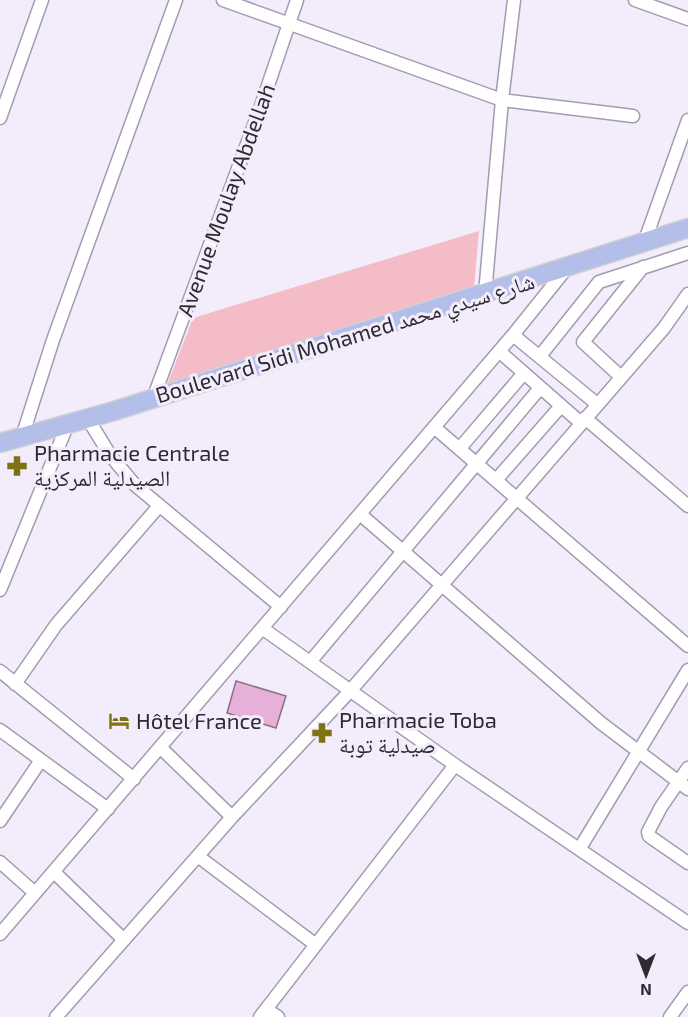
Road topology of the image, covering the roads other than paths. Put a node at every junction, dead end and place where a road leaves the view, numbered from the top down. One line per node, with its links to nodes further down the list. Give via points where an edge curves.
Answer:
1 (42, 0): 10 (street)
2 (176, 0): 35 (street, via 53,340)
3 (223, 0): 9 (street)
4 (297, 0): 9 (street, Avenue Moulay Abdellah)
5 (514, 0): 11 (street)
6 (635, 0): 7 (street)
7 (657, 4): 8 (street)
8 (688, 19)
9 (289, 22): 11 (street); 28 (street, Avenue Moulay Abdellah)
10 (4, 98): 13 (street)
11 (502, 100): 12 (street); 20 (street)
12 (633, 116)
13 (0, 118)
14 (688, 120): 16 (street)
15 (688, 228): 16 (main road, Boulevard Sidi Mohamed شارع سيدي محمد)
16 (644, 243): 19 (main road, Boulevard Sidi Mohamed شارع سيدي محمد)
17 (688, 253): 18 (street)
18 (643, 267): 24 (street, via 594,286); 26 (street, via 583,342)
19 (566, 269): 20 (main road, Boulevard Sidi Mohamed شارع سيدي محمد); 22 (street)
20 (485, 294): 28 (main road, Boulevard Sidi Mohamed شارع سيدي محمد)
21 (688, 294): 26 (street)
22 (513, 334): 23 (street); 24 (street)
23 (499, 351): 25 (street); 34 (street)
24 (540, 356): 29 (street)
25 (524, 373): 27 (street); 37 (street)
26 (621, 377): 29 (street)
27 (540, 388): 30 (street); 38 (street)
28 (153, 399): 31 (main road, Boulevard Sidi Mohamed شارع سيدي محمد)
29 (597, 404): 32 (street)
30 (561, 406): 32 (street); 39 (street)
31 (88, 419): 33 (main road, Boulevard Sidi Mohamed شارع سيدي محمد); 41 (street, via 118,466)
32 (583, 421): 40 (street); 42 (street)
33 (67, 426): 35 (main road, Boulevard Sidi Mohamed شارع سيدي محمد); 46 (street)
34 (434, 427): 37 (street); 43 (street)
35 (22, 437): 36 (main road, Boulevard Sidi Mohamed شارع سيدي محمد)
36 (0, 442)
37 (460, 448): 38 (street)
38 (477, 464): 39 (street); 44 (street)
39 (496, 480): 40 (street)
40 (516, 497): 45 (street); 49 (street)
41 (159, 506): 47 (street); 53 (street, via 56,626)
42 (688, 506)
43 (360, 514): 44 (street); 47 (street)
44 (404, 551): 45 (street); 50 (street)
45 (442, 584): 54 (street); 57 (street)
46 (0, 591)
47 (281, 607): 48 (street)
48 (262, 628): 50 (street); 56 (street)
49 (688, 646)
50 (310, 662): 54 (street)
51 (688, 670): 57 (street)
52 (0, 671): 53 (street)
53 (15, 684): 61 (street)
54 (351, 690): 59 (street); 64 (street)
55 (0, 730): 58 (street)
56 (160, 747): 61 (street); 64 (street)
57 (636, 752): 62 (street); 66 (street)
58 (41, 760): 63 (street); 65 (street)
59 (455, 765): 66 (street); 75 (street)
60 (688, 768): 62 (street)
61 (134, 778): 63 (street)
62 (683, 786): 69 (street, via 654,818 648,834)
63 (108, 809): 70 (street)
64 (232, 817): 67 (street)
65 (0, 821)
66 (580, 848): 72 (street)
67 (199, 857): 74 (street); 75 (street)
68 (0, 862): 71 (street)
69 (688, 863)
70 (54, 872): 71 (street); 74 (street)
71 (35, 893): 73 (street)
72 (688, 923)
73 (0, 934)
74 (124, 940): 78 (street)
75 (316, 945): 77 (street)
76 (688, 992): 80 (street)
77 (263, 1013): 79 (street)
78 (56, 1017)
79 (278, 1017)
80 (670, 1017)

